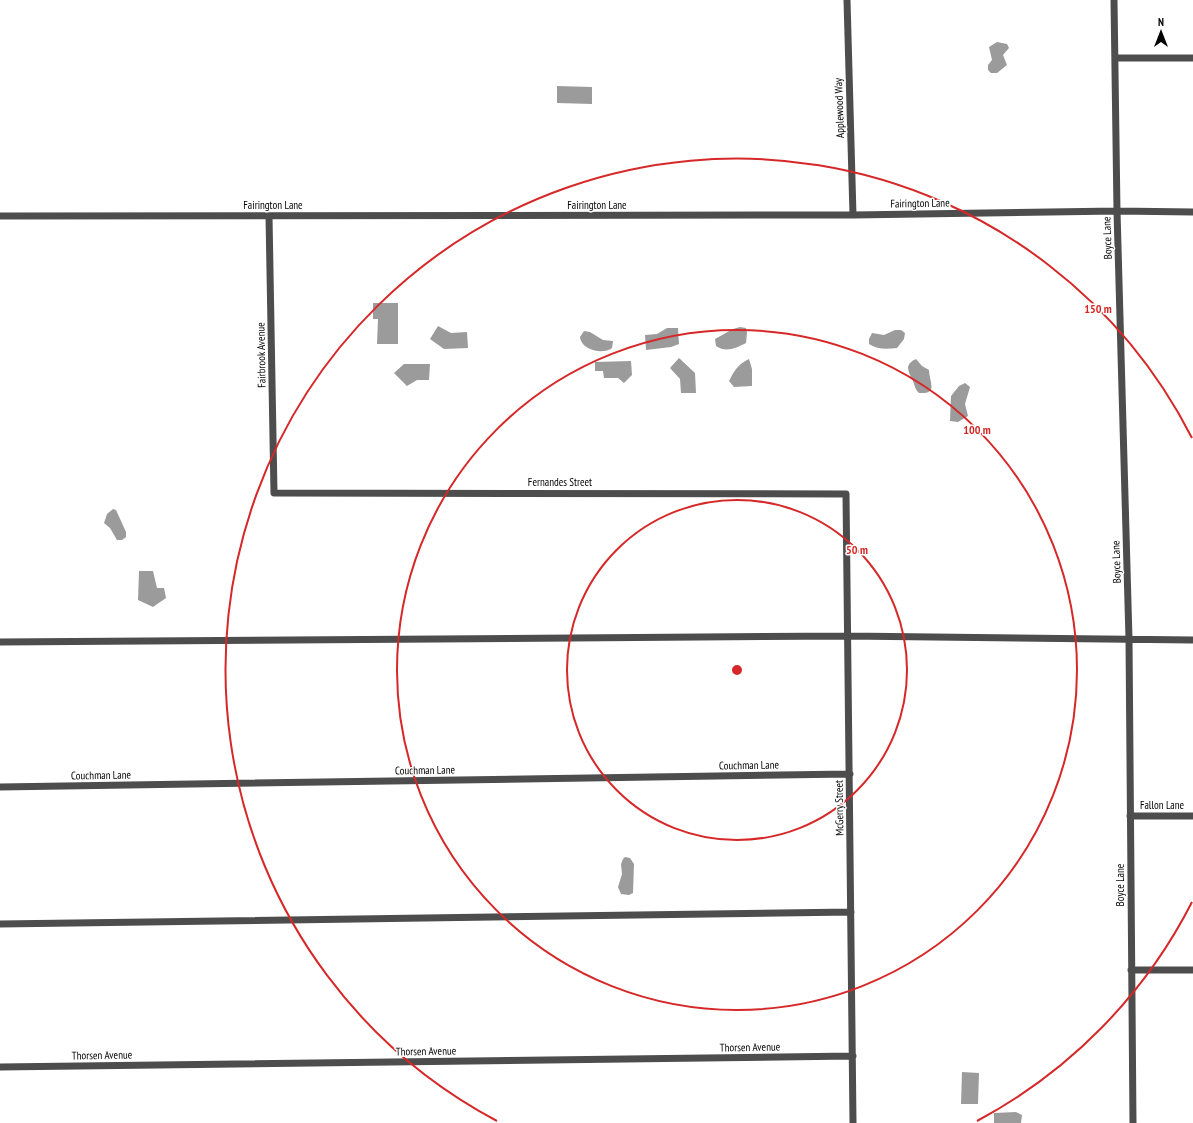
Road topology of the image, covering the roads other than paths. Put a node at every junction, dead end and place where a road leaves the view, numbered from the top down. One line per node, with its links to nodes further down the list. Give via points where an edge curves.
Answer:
1 (847, 0): 9 (street, Applewood Way)
2 (1114, 0): 3 (street, Boyce Lane)
3 (1115, 58): 4 (street); 5 (street, Boyce Lane)
4 (1193, 58)
5 (1117, 211): 6 (street, Fairington Lane); 9 (street, Fairington Lane); 13 (street, Boyce Lane)
6 (1193, 212)
7 (0, 216): 8 (street, Fairington Lane)
8 (269, 216): 9 (street, Fairington Lane); 10 (street, Fairbrook Avenue)
9 (853, 216)
10 (274, 493): 11 (street, Fernandes Street)
11 (846, 494): 12 (street, McGerry Street)
12 (848, 636): 13 (street); 15 (street); 16 (street, McGerry Street)
13 (1129, 639): 14 (street); 18 (street, Boyce Lane)
14 (1193, 640)
15 (0, 642)
16 (850, 774): 17 (street, Couchman Lane); 20 (street, McGerry Street)
17 (0, 787)
18 (1130, 816): 19 (street, Fallon Lane); 22 (street, Boyce Lane)
19 (1193, 816)
20 (851, 912): 21 (street); 24 (street, McGerry Street)
21 (0, 924)
22 (1132, 970): 23 (street); 27 (street, Boyce Lane)
23 (1193, 970)
24 (853, 1056): 25 (street, Thorsen Avenue); 26 (street, McGerry Street)
25 (0, 1067)
26 (854, 1123)
27 (1133, 1123)

